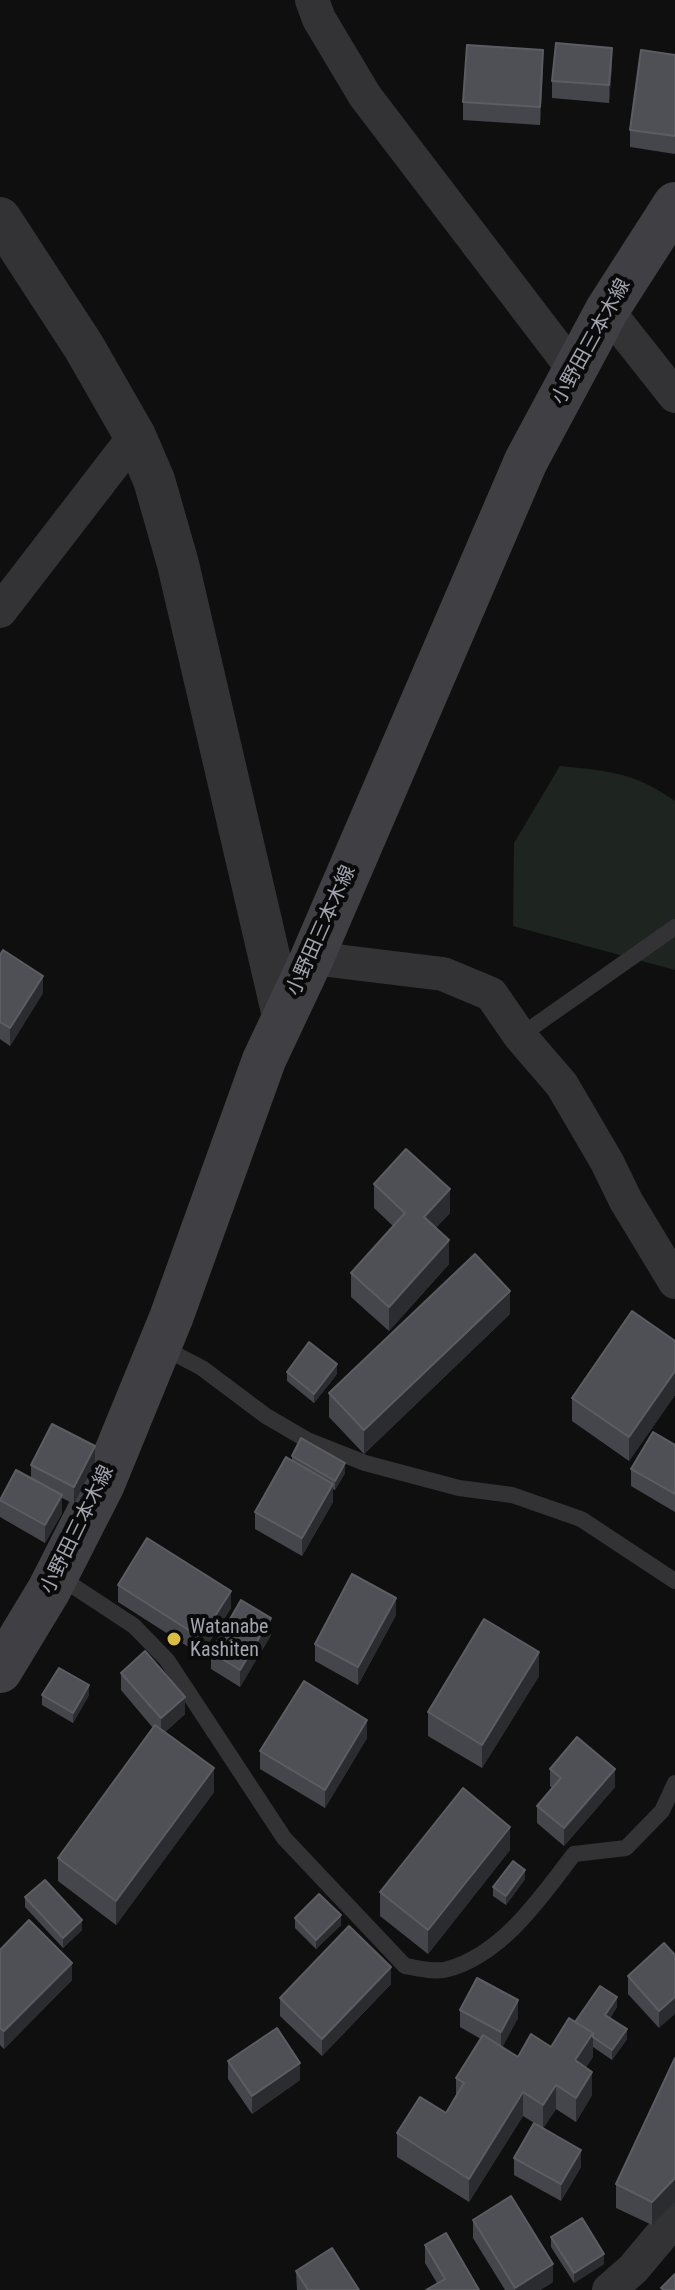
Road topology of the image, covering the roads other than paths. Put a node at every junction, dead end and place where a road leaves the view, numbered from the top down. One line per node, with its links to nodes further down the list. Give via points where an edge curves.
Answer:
1 (312, 0): 5 (street, via 365,96)
2 (675, 204): 4 (main road, 小野田三本木線)
3 (0, 218): 7 (street)
4 (607, 310): 5 (main road, 小野田三本木線); 6 (street)
5 (574, 370): 10 (main road, 小野田三本木線, via 526,461)
6 (675, 396)
7 (135, 436): 8 (street); 11 (street, via 178,564)
8 (0, 611)
9 (675, 927): 12 (lane)
10 (312, 958): 11 (main road, 小野田三本木線); 12 (street, via 443,974 491,994)
11 (283, 1016): 14 (main road, 小野田三本木線)
12 (520, 1036): 13 (street, via 562,1085)
13 (675, 1282)
14 (159, 1345): 15 (main road, 小野田三本木線, via 103,1484); 16 (lane, via 307,1440 365,1463 459,1488 512,1495 581,1519)
15 (56, 1576): 17 (main road, 小野田三本木線); 18 (lane, via 134,1626 167,1660 284,1838 405,1966 445,1970 485,1953 521,1919 574,1854 626,1848 662,1811)
16 (675, 1581)
17 (0, 1671)
18 (675, 1783)
19 (675, 2219): 20 (street)
20 (609, 2290)

